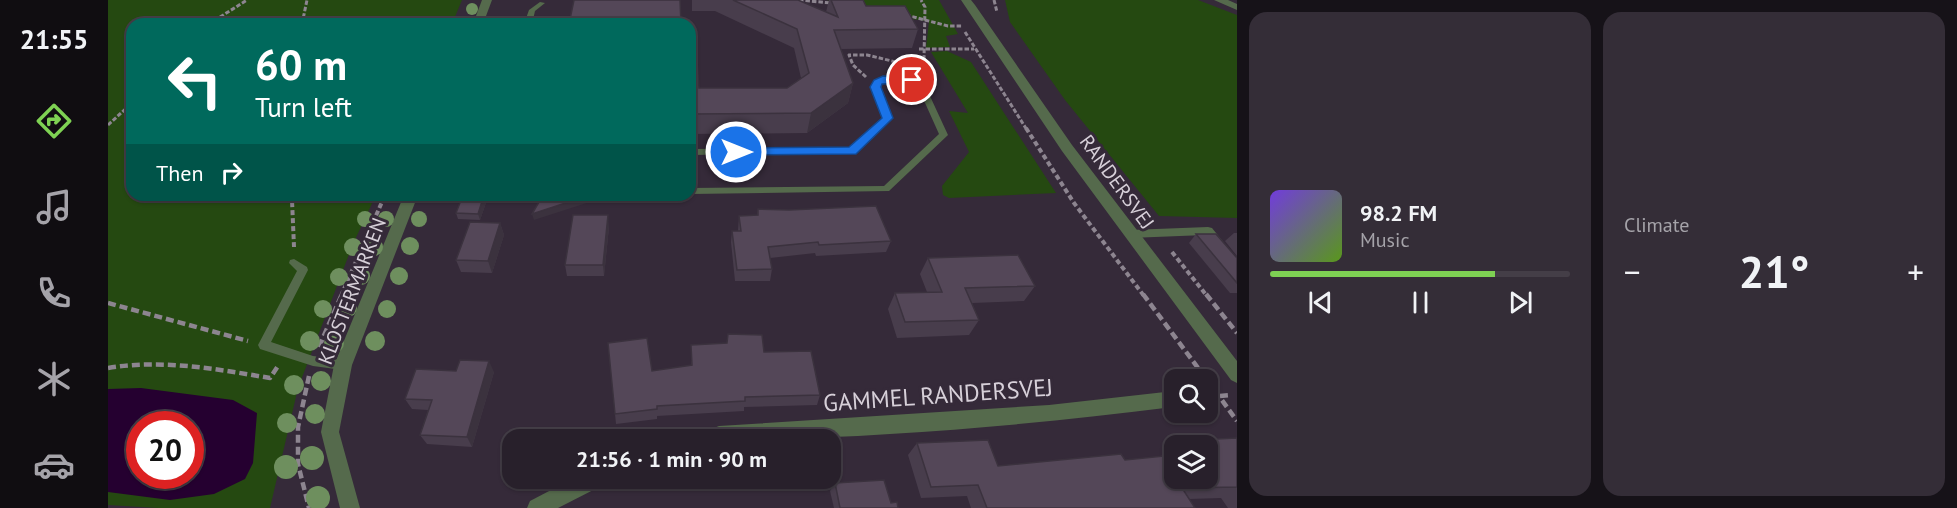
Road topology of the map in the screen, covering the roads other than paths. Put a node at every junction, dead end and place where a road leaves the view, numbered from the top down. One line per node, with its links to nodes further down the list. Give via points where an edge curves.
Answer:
1 (487, 0): 6 (street)
2 (1219, 0): 5 (street)
3 (970, 2): 11 (street, RANDERSVEJ, via 1014,75)
4 (542, 3): 7 (lane, via 532,10)
5 (1237, 7)
6 (480, 18)
7 (530, 18)
8 (696, 152): 9 (lane, via 852,151 888,118 876,87 883,79 920,83 944,135 886,189)
9 (696, 191)
10 (409, 201): 14 (street, KLOSTERMARKEN)
11 (1130, 234): 13 (lane, via 1208,231); 15 (street, RANDERSVEJ)
12 (294, 263): 14 (lane, via 303,270 264,345 313,361)
13 (1237, 266)
14 (343, 365): 19 (street, KLOSTERMARKEN, via 330,432)
15 (1237, 375)
16 (1164, 400): 17 (street, GAMMEL RANDERSVEJ, via 1049,414)
17 (813, 429)
18 (574, 489): 20 (street)
19 (350, 508)
20 (537, 508)

